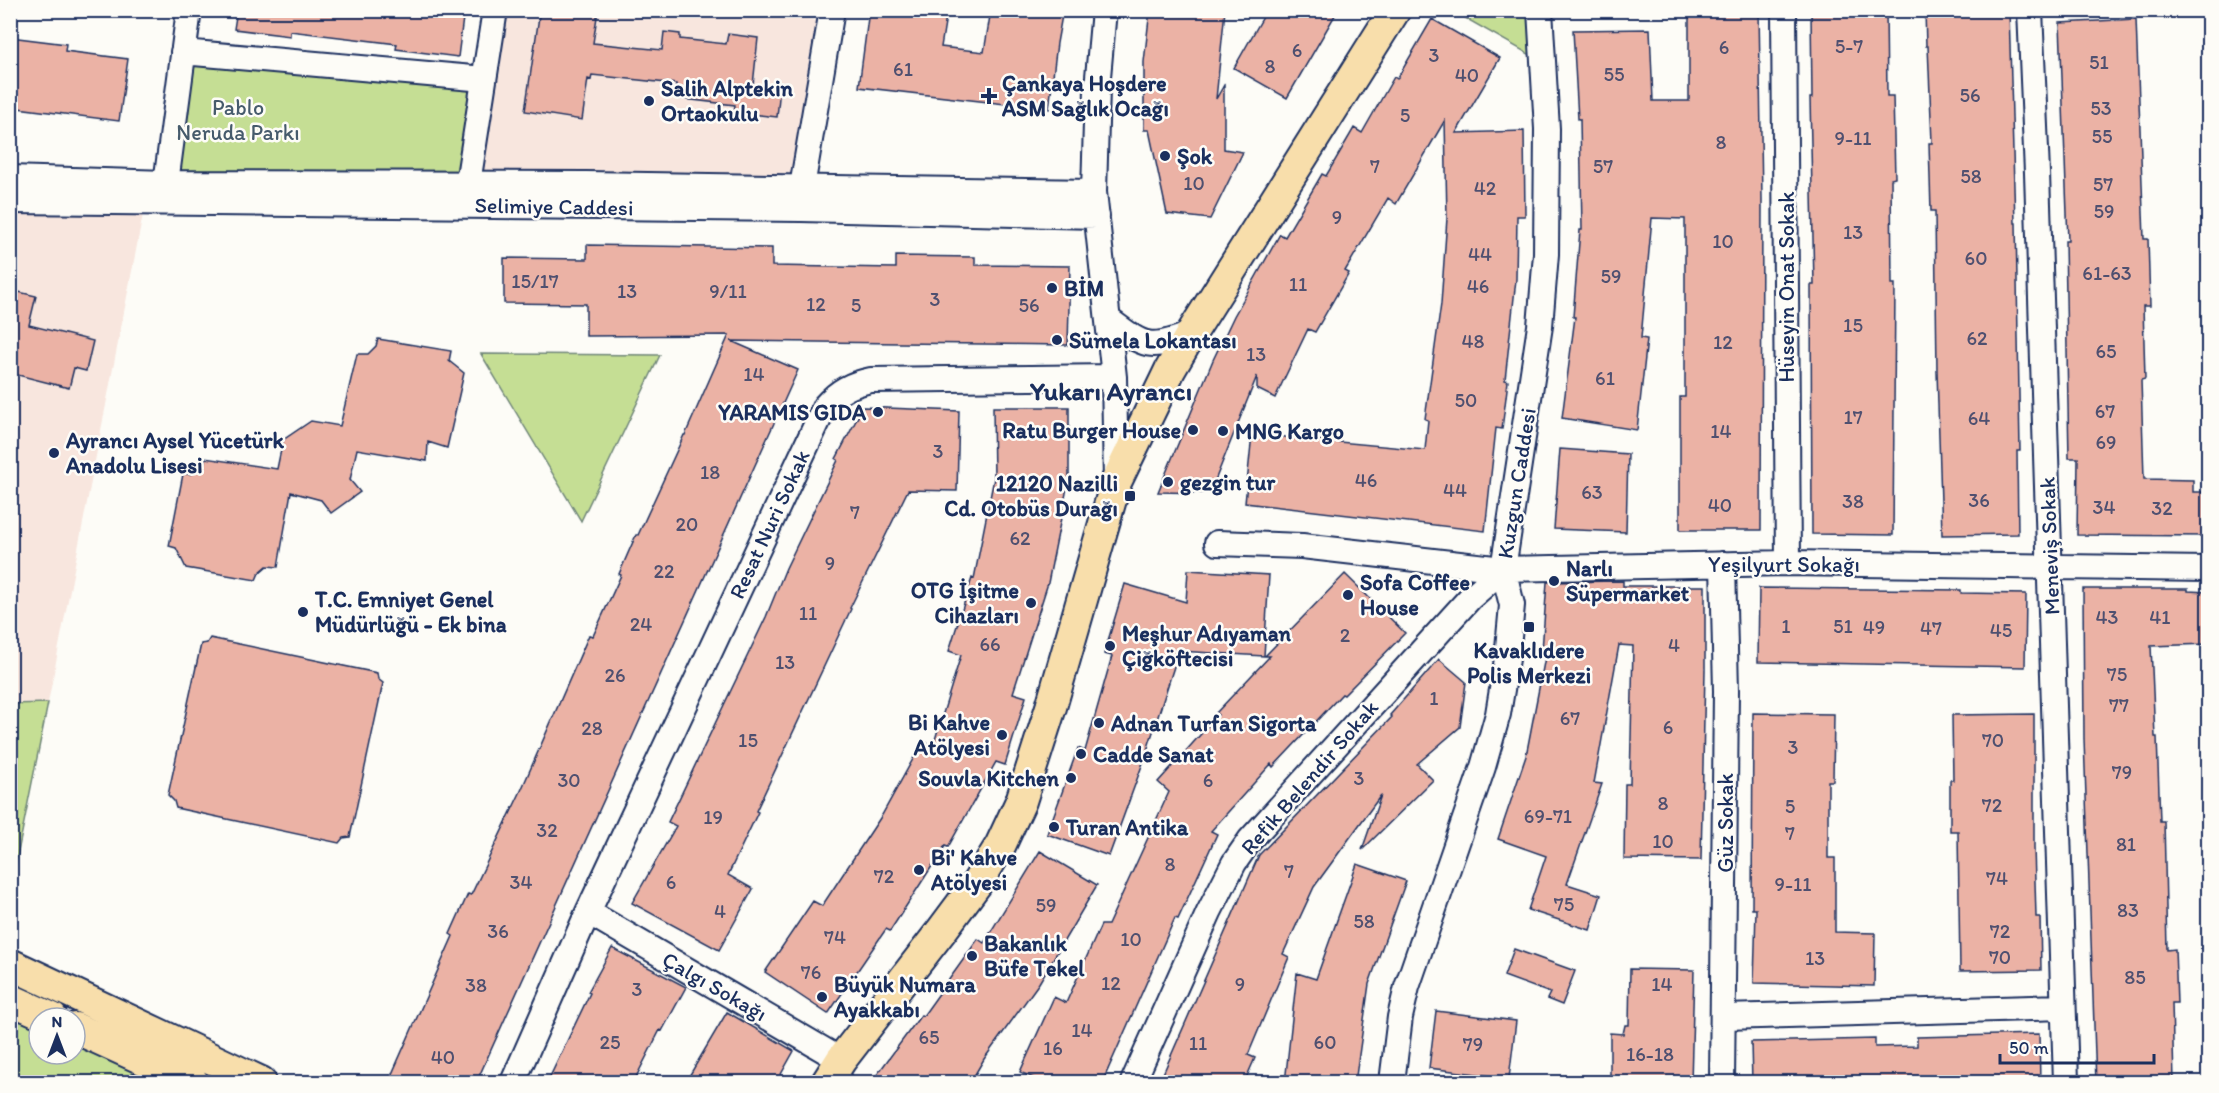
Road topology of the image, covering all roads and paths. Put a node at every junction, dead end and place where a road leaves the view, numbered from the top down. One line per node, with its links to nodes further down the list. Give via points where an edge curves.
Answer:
1 (189, 10): 9 (street)
2 (495, 10): 10 (street)
3 (832, 10): 13 (street)
4 (1104, 10): 14 (street)
5 (1395, 10): 19 (main road)
6 (1540, 10): 26 (street, Kuzgun Caddesi, via 1547,141 1546,254 1540,326)
7 (1784, 10): 23 (street, Hüseyin Onat Sokak)
8 (2030, 10): 25 (street, Meneviş Sokak)
9 (183, 52): 10 (street); 15 (street)
10 (484, 79): 12 (street)
11 (10, 178): 15 (street, Selimiye Caddesi)
12 (468, 183): 13 (street, Selimiye Caddesi); 15 (street, Selimiye Caddesi)
13 (802, 187): 14 (street, Selimiye Caddesi)
14 (1094, 192): 17 (street)
15 (166, 193): 16 (street, Selimiye Caddesi); 17 (street, Selimiye Caddesi)
16 (10, 201)
17 (1097, 216): 18 (street)
18 (1109, 320): 19 (street, via 1148,344 1168,343); 20 (street)
19 (1191, 334): 21 (main road)
20 (1114, 377): 21 (street); 28 (street, Resat Nuri Sokak, via 871,380 834,396 817,420)
21 (1116, 482): 35 (main road, via 1051,707 1021,801 1000,846 977,883)
22 (1217, 543): 26 (street, Yeşilyurt Sokağı, via 1302,546)
23 (1788, 563): 24 (street, Yeşilyurt Sokağı); 25 (street, Yeşilyurt Sokağı)
24 (1723, 564): 26 (street, Yeşilyurt Sokağı); 33 (street, Güz Sokak)
25 (2049, 567): 27 (street, Yeşilyurt Sokağı); 32 (street, Meneviş Sokak)
26 (1503, 569): 39 (street, Refik Belendir Sokak, via 1470,598 1250,840 1209,912); 40 (street, Kuzgun Caddesi, via 1512,605 1498,714 1407,987)
27 (2208, 569)
28 (588, 912): 35 (street, Çalgı Sokağı); 38 (street, Resat Nuri Sokak)
29 (10, 964): 37 (main road)
30 (10, 999): 31 (main road)
31 (27, 1007)
32 (2063, 1007): 33 (street); 42 (street, Meneviş Sokak)
33 (1724, 1017): 41 (street, Güz Sokak)
34 (87, 1034): 36 (main road)
35 (834, 1071)
36 (193, 1083)
37 (261, 1083)
38 (513, 1083)
39 (1133, 1083)
40 (1392, 1083)
41 (1722, 1083)
42 (2066, 1083)

